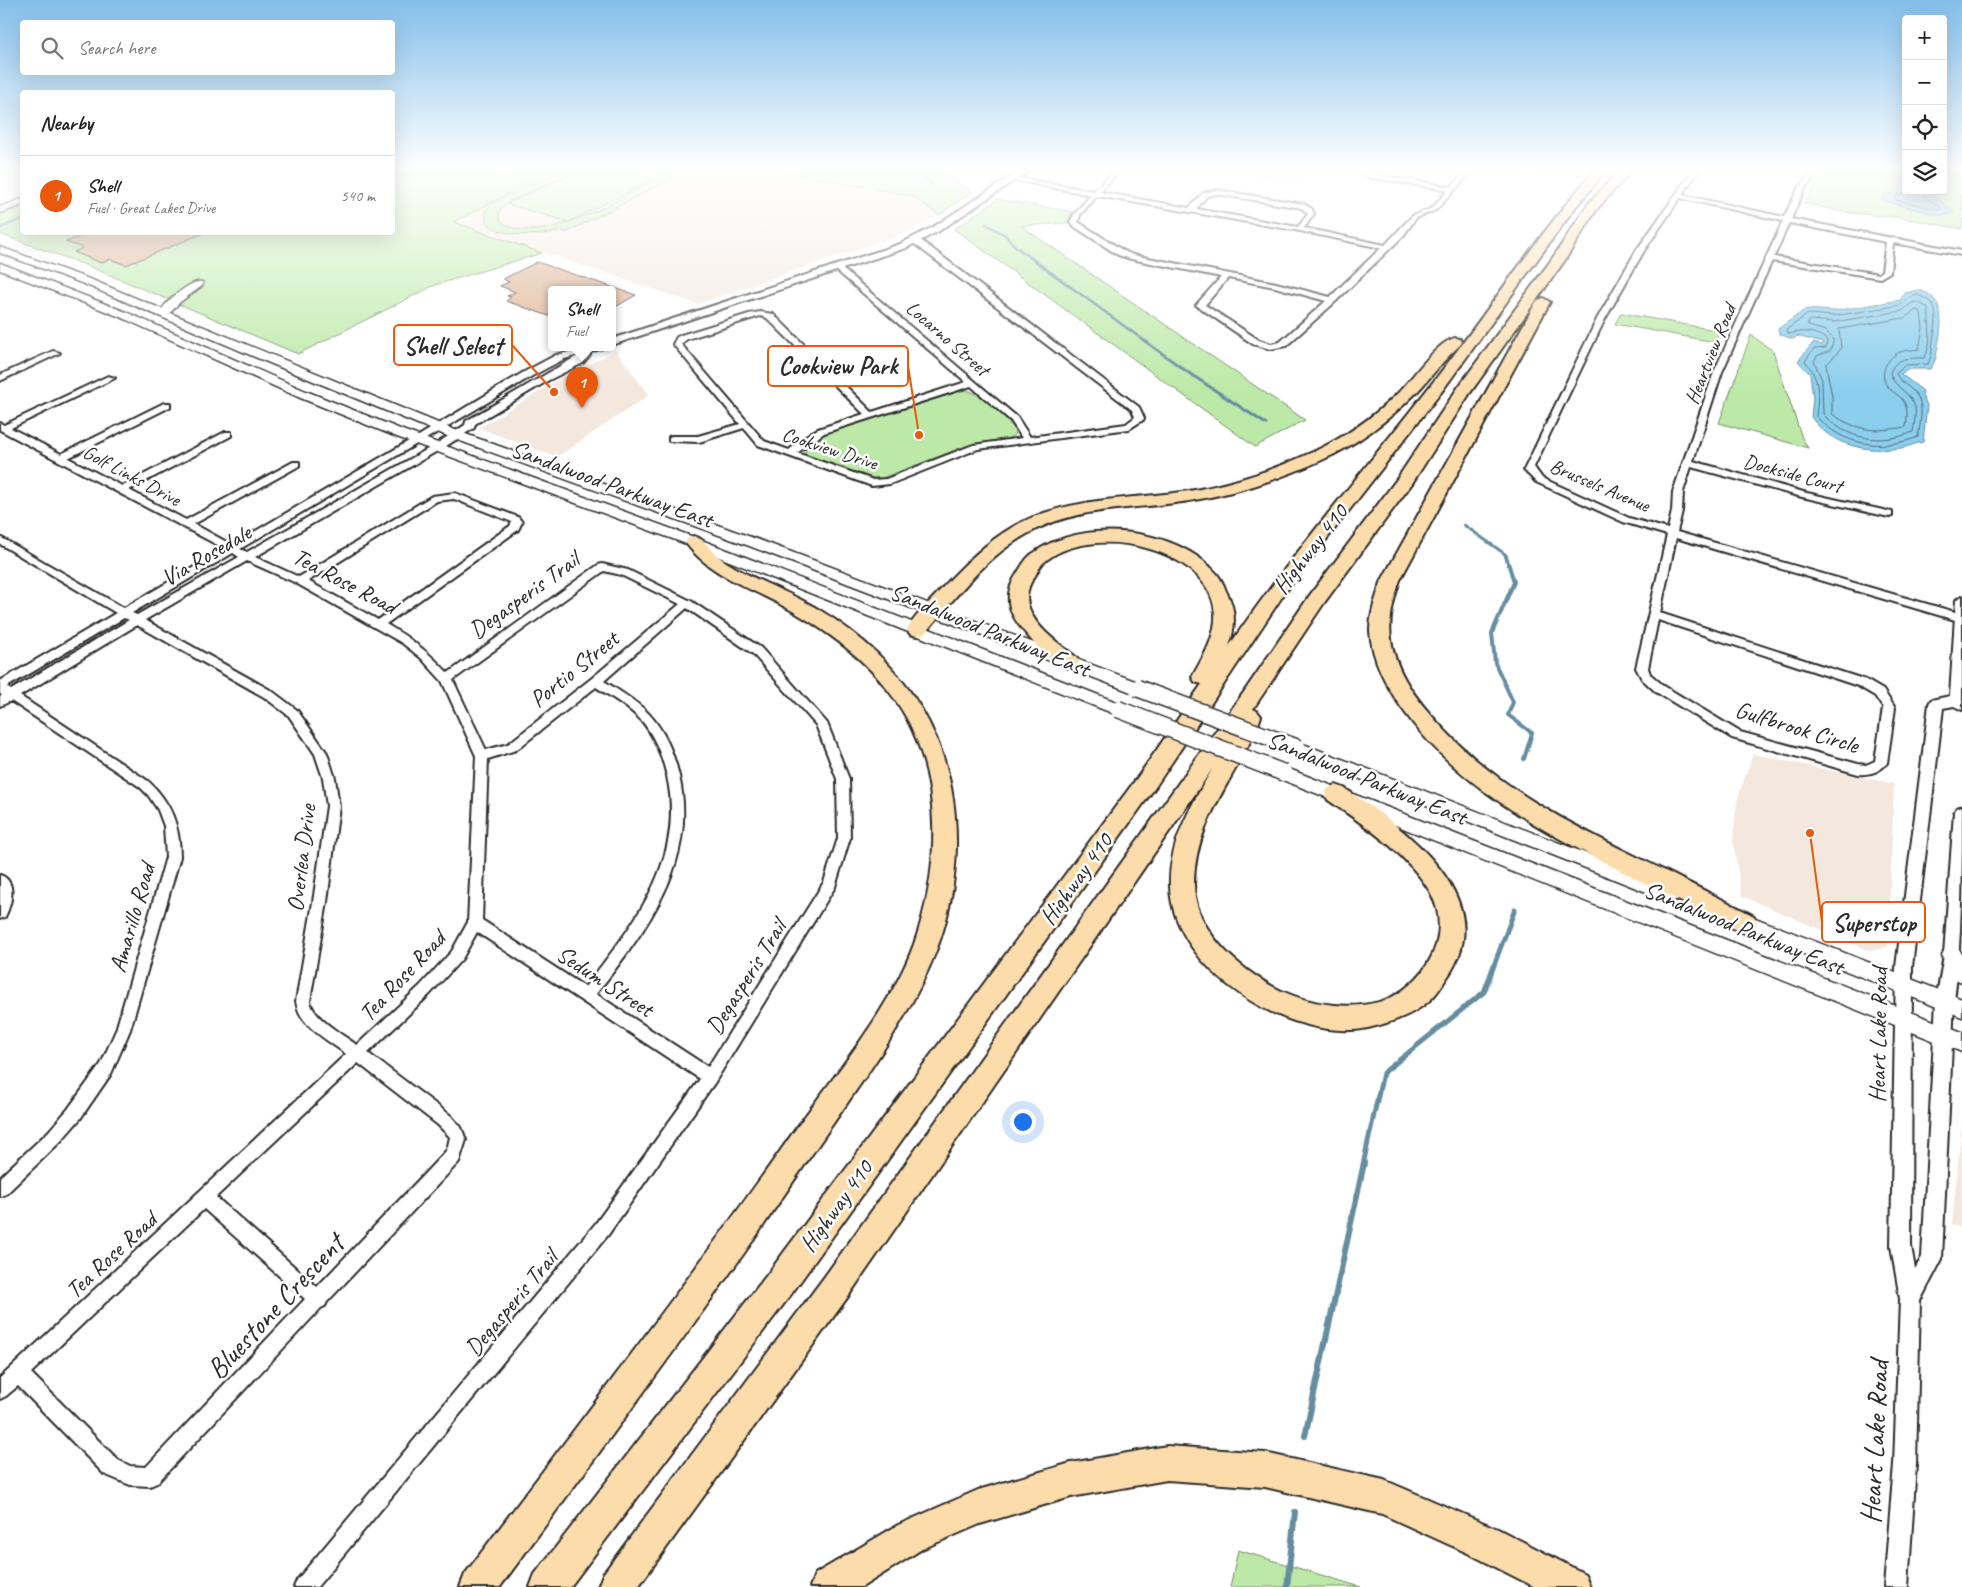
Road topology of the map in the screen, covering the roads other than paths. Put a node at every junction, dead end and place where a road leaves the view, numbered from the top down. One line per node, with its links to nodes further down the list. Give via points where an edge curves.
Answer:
1 (906, 244): 18 (street)
2 (920, 244): 42 (street, Cookview Drive, via 1136,409 1140,418 1129,426)
3 (1105, 244): 19 (street, via 1131,257)
4 (1372, 244): 12 (street)
5 (1389, 244): 12 (street)
6 (1542, 244): 25 (highway, Highway 410)
7 (1568, 244): 16 (highway, Highway 410)
8 (1645, 244): 51 (street, Brussels Avenue, via 1601,319 1529,467 1539,480 1602,510)
9 (1774, 244): 15 (street, Heartview Road)
10 (1889, 244): 15 (street, via 1886,272 1880,276)
11 (1916, 244): 14 (street)
12 (1386, 247): 21 (street)
13 (0, 250): 22 (main road, Sandalwood Parkway East)
14 (1962, 253)
15 (1768, 258): 46 (street, Heartview Road, via 1718,372)
16 (1558, 260): 70 (highway, Highway 410); 78 (highway, via 1556,278 1391,580 1380,624 1384,652 1399,688 1436,737 1478,777 1506,798 1546,822)
17 (0, 266): 23 (main road, Sandalwood Parkway East)
18 (839, 268): 26 (street); 32 (street, Locarno Street)
19 (1226, 275): 21 (street); 21 (street, via 1200,305 1270,347 1283,344)
20 (198, 284): 24 (main road, via 175,299)
21 (1332, 300)
22 (144, 306): 23 (main road); 24 (main road, Sandalwood Parkway East)
23 (122, 314): 40 (main road, Sandalwood Parkway East, via 302,394)
24 (164, 314): 37 (main road, Sandalwood Parkway East)
25 (1485, 322): 59 (highway, via 1452,345 1410,390 1374,421 1319,456 1236,486 1190,496 1086,508 1054,516 1022,529 999,544); 73 (highway, Highway 410, via 1437,388 1277,590)
26 (616, 341)
27 (586, 351): 37 (street, via 560,357)
28 (592, 351): 39 (street, via 470,423)
29 (56, 353): 30 (street)
30 (0, 378)
31 (111, 378): 36 (street)
32 (972, 382): 34 (street); 42 (street, Locarno Street, via 1014,419)
33 (167, 405): 45 (street)
34 (870, 415): 35 (street, Cookview Drive, via 773,318 755,314 684,337 678,344); 44 (street, via 812,435)
35 (745, 425): 41 (street, via 699,439); 44 (street, Cookview Drive, via 762,443)
36 (2, 427): 45 (street, Golf Links Drive)
37 (436, 428): 39 (main road, Sandalwood Parkway East); 40 (street)
38 (228, 434): 48 (street)
39 (456, 435): 43 (street); 59 (main road, Sandalwood Parkway East, via 757,544)
40 (417, 440): 43 (main road, Sandalwood Parkway East); 54 (street, Via Rosedale)
41 (672, 440)
42 (1028, 440): 44 (street, Cookview Drive, via 976,447 879,483)
43 (436, 448): 53 (main road, Sandalwood Parkway East); 55 (street, Via Rosedale)
44 (790, 454)
45 (61, 458): 48 (street, Golf Links Drive)
46 (1688, 463): 49 (street, Dockside Court); 51 (street, Heartview Road, via 1678,492)
47 (296, 464): 50 (street)
48 (122, 490): 50 (street, Golf Links Drive)
49 (1889, 514)
50 (187, 524): 54 (street, Golf Links Drive)
51 (1672, 533): 61 (street, Gulfbrook Circle); 62 (street, Brussels Avenue)
52 (0, 540): 60 (street, Overlea Drive)
53 (694, 542): 65 (main road, Sandalwood Parkway East); 96 (highway, via 712,560 841,631 878,664 904,698 929,744 938,778 944,816 940,893 926,947 898,1003 771,1190)
54 (233, 549): 55 (street, Golf Links Drive); 60 (street, Via Rosedale)
55 (247, 556): 56 (street, Tea Rose Road); 63 (street, Via Rosedale)
56 (300, 581): 64 (street, Tea Rose Road); 64 (street, via 436,498 454,496 515,518 517,522 512,530)
57 (1962, 600): 62 (street, Heart Lake Road)
58 (687, 603): 67 (street, Degasperis Trail, via 624,572 602,567); 68 (street, Portio Street); 88 (street, Degasperis Trail, via 764,658 821,723 843,779 844,838 830,884)
59 (933, 612): 65 (highway); 66 (main road, Sandalwood Parkway East)
60 (125, 613): 63 (street, Overlea Drive); 69 (street, Via Rosedale)
61 (1654, 615): 61 (street, Gulfbrook Circle, via 1642,668 1660,689 1736,735 1858,769 1868,770 1881,763 1889,708 1886,700 1873,688)
62 (1961, 618): 71 (street, Heart Lake Road)
63 (137, 620): 69 (street, Via Rosedale); 87 (street, Overlea Drive, via 268,694 293,713 321,753 333,806 303,1006 315,1022)
64 (379, 624): 67 (street, Tea Rose Road, via 426,655)
65 (917, 629): 74 (main road, Sandalwood Parkway East, bridge)
66 (1069, 662): 73 (highway, via 1037,636 1017,601 1027,568 1045,553 1086,538 1136,539 1180,553 1216,584 1225,613 1217,650 1152,754); 78 (main road, Sandalwood Parkway East, bridge)
67 (447, 679): 72 (street, Tea Rose Road)
68 (596, 681): 72 (street, Portio Street, via 512,747); 83 (street, via 640,713 662,741 675,779 679,826 668,871 648,912)
69 (3, 693): 89 (street, Amarillo Road, via 154,792 170,820 174,845 123,1030 106,1069 59,1132)
70 (1251, 697): 74 (highway, via 1250,719 1195,823 1184,857 1182,886 1186,909 1208,950 1229,973 1251,989 1300,1011 1355,1018 1403,1005 1424,990 1447,956 1450,927 1438,884 1427,869 1390,831); 98 (highway, Highway 410, via 842,1279)
71 (1960, 702): 82 (street, Heart Lake Road, via 1936,704)
72 (482, 756): 79 (street, Tea Rose Road)
73 (1148, 780): 97 (highway, Highway 410, via 781,1282)
74 (1336, 794): 85 (main road, Sandalwood Parkway East)
75 (1962, 812): 80 (street, Heart Lake Road)
76 (0, 880): 77 (street, via 6,888 6,896)
77 (0, 912)
78 (1745, 922): 82 (main road, Sandalwood Parkway East)
79 (475, 923): 83 (street, Sedum Street); 87 (street, Tea Rose Road, via 451,962)
80 (1952, 955): 81 (main road); 84 (street, Heart Lake Road, via 1948,989)
81 (1962, 973)
82 (1903, 985): 84 (main road, Sandalwood Parkway East); 85 (street, Heart Lake Road)
83 (586, 996): 88 (street, Sedum Street)
84 (1953, 1005): 86 (street, Heart Lake Road)
85 (1904, 1020): 86 (main road, Sandalwood Parkway East); 91 (street, Heart Lake Road, via 1901,1246)
86 (1953, 1039): 91 (street, Heart Lake Road, via 1932,1259)
87 (358, 1056): 90 (street, Tea Rose Road); 92 (street, Bluestone Crescent, via 444,1120 457,1132 459,1144 453,1156)
88 (710, 1077): 95 (street, Degasperis Trail, via 602,1229)
89 (0, 1188)
90 (205, 1198): 92 (street); 93 (street, Tea Rose Road)
91 (1910, 1299): 101 (street, Heart Lake Road)
92 (319, 1300): 93 (street, Bluestone Crescent, via 150,1476 133,1477 111,1466)
93 (18, 1373): 94 (street, Tea Rose Road)
94 (0, 1390)
95 (304, 1587)
96 (478, 1587)
97 (548, 1587)
98 (616, 1587)
99 (828, 1587): 100 (highway, via 910,1538 978,1507 1071,1480 1167,1463 1265,1470 1384,1497 1485,1542)
100 (1572, 1587)
101 (1896, 1587)

